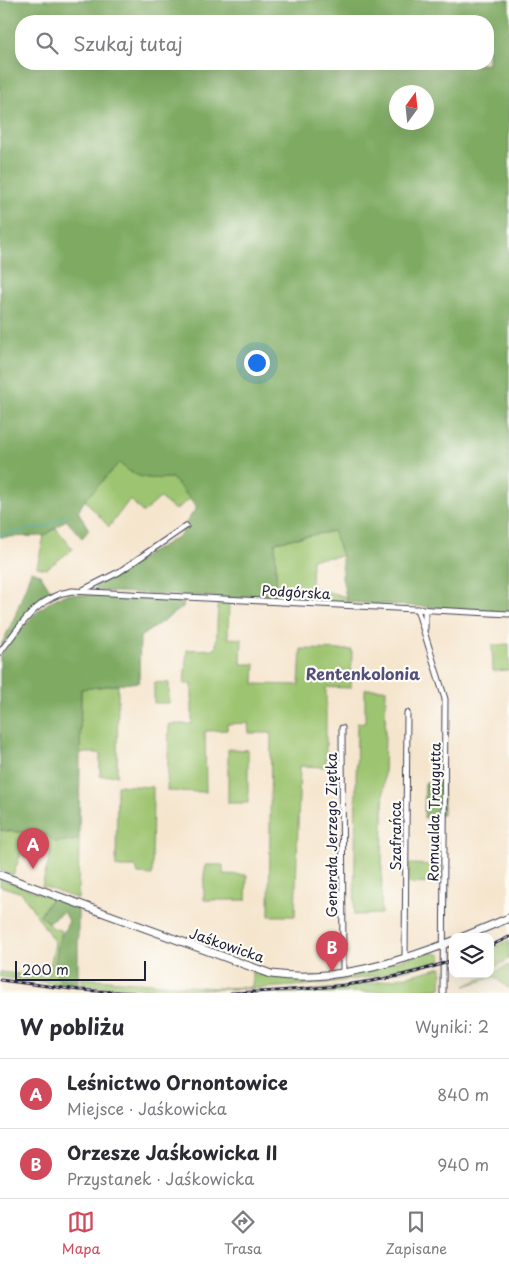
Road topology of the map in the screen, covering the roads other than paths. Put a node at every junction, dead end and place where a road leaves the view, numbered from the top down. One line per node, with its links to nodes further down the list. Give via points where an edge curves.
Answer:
1 (186, 526): 2 (street, Podgórska, via 118,572)
2 (82, 591): 3 (street, Podgórska); 7 (street, Podgórska, via 66,592 46,600 33,610)
3 (417, 609): 4 (street, Podgórska); 6 (street, Romualda Traugutta)
4 (425, 609): 5 (street, Podgórska); 6 (street, Romualda Traugutta)
5 (509, 614)
6 (426, 633): 14 (street, Romualda Traugutta, via 445,699)
7 (0, 652)
8 (407, 713): 15 (street, Szafrańca)
9 (342, 728): 16 (street, Generała Jerzego Ziętka)
10 (0, 876): 16 (street, Jaśkowicka, via 272,974 296,978)
11 (509, 918): 12 (street)
12 (473, 933)
13 (449, 943): 14 (street, Jaśkowicka)
14 (443, 945): 15 (street, Jaśkowicka); 17 (street, Romualda Traugutta)
15 (406, 959): 16 (street, Jaśkowicka)
16 (343, 972)
17 (443, 993)

